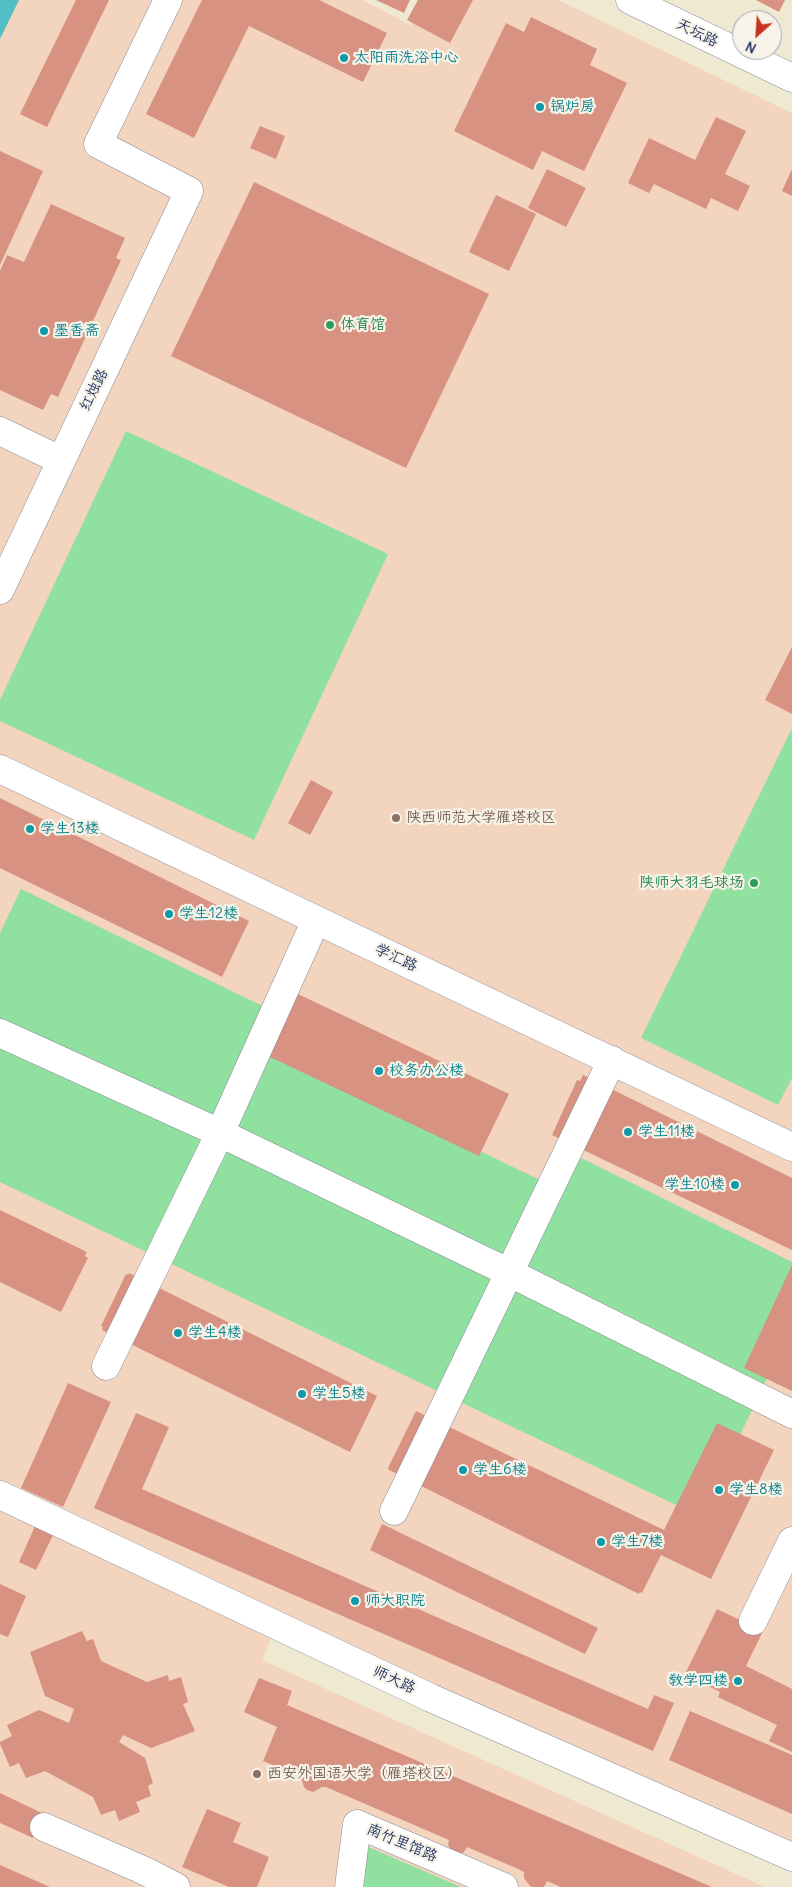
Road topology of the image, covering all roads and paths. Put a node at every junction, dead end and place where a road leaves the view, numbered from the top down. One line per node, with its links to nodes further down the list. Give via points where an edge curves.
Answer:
1 (168, 0): 6 (street, 红烛路, via 98,144 189,191)
2 (630, 0): 3 (street, 天坛路)
3 (673, 9): 4 (street, 天坛路)
4 (792, 78)
5 (0, 431): 6 (street)
6 (60, 460): 7 (street, 红烛路)
7 (0, 590)
8 (0, 769): 9 (street, 学汇路)
9 (316, 920): 11 (street, 学汇路); 12 (street)
10 (0, 1033): 12 (street)
11 (612, 1060): 13 (street, 学汇路); 14 (street)
12 (220, 1133): 14 (street); 15 (street)
13 (792, 1147)
14 (510, 1273): 16 (street); 18 (street)
15 (106, 1366)
16 (792, 1414)
17 (0, 1495): 22 (street, 师大路, via 431,1698)
18 (394, 1511)
19 (792, 1541): 20 (street)
20 (753, 1621)
21 (44, 1827): 23 (street)
22 (792, 1857)
23 (176, 1887)
24 (349, 1887): 25 (street, 南竹里馆路, via 357,1824)
25 (504, 1887)

